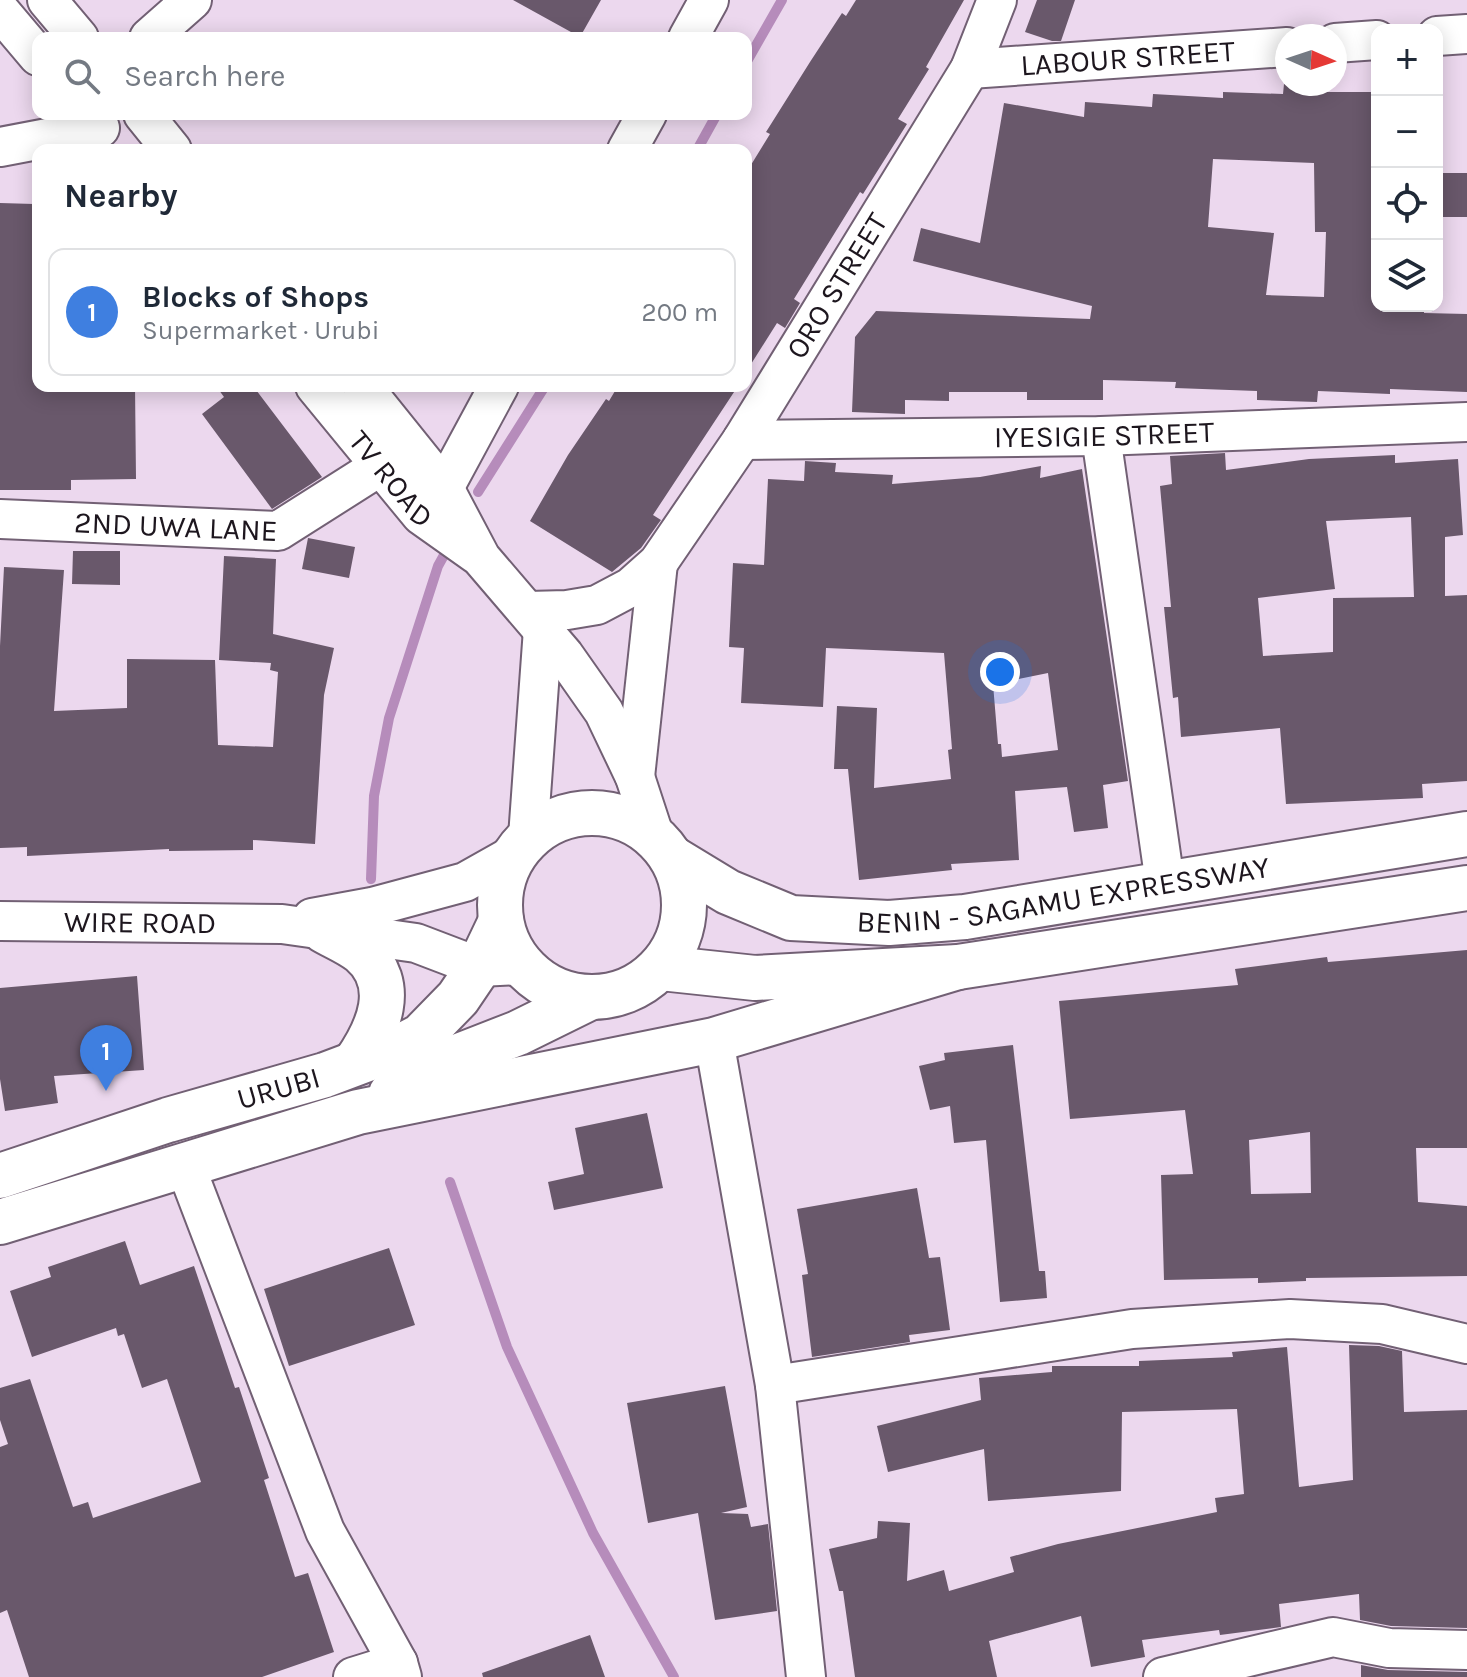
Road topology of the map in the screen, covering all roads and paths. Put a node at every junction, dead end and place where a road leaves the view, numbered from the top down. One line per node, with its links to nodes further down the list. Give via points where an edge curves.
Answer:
1 (47, 0): 6 (street)
2 (192, 0): 7 (street)
3 (709, 0): 8 (street)
4 (997, 0): 15 (street, ORO STREET)
5 (0, 11): 14 (street)
6 (74, 32)
7 (156, 32)
8 (691, 32)
9 (1467, 34): 10 (street)
10 (1443, 36)
11 (1371, 40): 12 (street)
12 (1347, 42)
13 (1275, 48): 15 (street, LABOUR STREET)
14 (32, 49)
15 (970, 69): 27 (street, ORO STREET)
16 (148, 120): 19 (street)
17 (644, 120): 20 (street)
18 (102, 131): 21 (street)
19 (167, 144)
20 (630, 144)
21 (0, 147)
22 (320, 392): 28 (street, TV ROAD)
23 (367, 392): 29 (street, TV ROAD)
24 (496, 392): 29 (street)
25 (1467, 422): 26 (street, IYESIGIE STREET)
26 (1101, 436): 27 (street, IYESIGIE STREET); 38 (street)
27 (742, 440): 32 (street, ORO STREET)
28 (382, 465): 30 (street, 2ND UWA LANE, via 278,531); 31 (street, TV ROAD, via 421,515)
29 (444, 488): 31 (street, TV ROAD)
30 (0, 519)
31 (481, 558): 33 (street, TV ROAD)
32 (658, 563): 33 (street, ORO STREET, via 631,587 597,605); 34 (street, ORO STREET)
33 (535, 620): 34 (street, TV ROAD, via 604,712); 36 (street)
34 (635, 777): 37 (street, TV ROAD)
35 (1467, 834): 38 (highway, BENIN - SAGAMU EXPRESSWAY)
36 (521, 846): 37 (highway, via 557,818 591,811 625,818); 41 (street, WIRE ROAD, via 465,882); 42 (highway, URUBI, via 504,876 500,898)
37 (663, 847): 38 (highway, BENIN - SAGAMU EXPRESSWAY, via 728,892 791,918 889,923 965,917); 44 (highway, via 683,885 684,915)
38 (1165, 883)
39 (1467, 888): 43 (highway)
40 (0, 921): 41 (street, WIRE ROAD)
41 (302, 927): 42 (street, WIRE ROAD, via 416,943); 47 (highway, via 361,952 377,971 380,1017)
42 (500, 966): 45 (highway, via 563,994); 47 (highway, URUBI, via 421,1036)
43 (958, 967): 44 (highway, via 755,978); 46 (highway)
44 (661, 968): 45 (highway, via 640,985)
45 (589, 998): 48 (highway, via 459,1056)
46 (714, 1040): 48 (highway); 53 (street)
47 (355, 1063): 50 (highway, URUBI)
48 (358, 1112): 49 (highway, URUBI)
49 (185, 1165): 51 (highway, URUBI); 55 (street, via 325,1531)
50 (0, 1176)
51 (0, 1222)
52 (1467, 1344): 53 (street, via 1382,1324 1290,1319 1132,1329)
53 (775, 1385): 57 (street)
54 (1467, 1650): 58 (street, via 1389,1648 1333,1637)
55 (400, 1670): 56 (street)
56 (353, 1677)
57 (806, 1677)
58 (1163, 1677)

